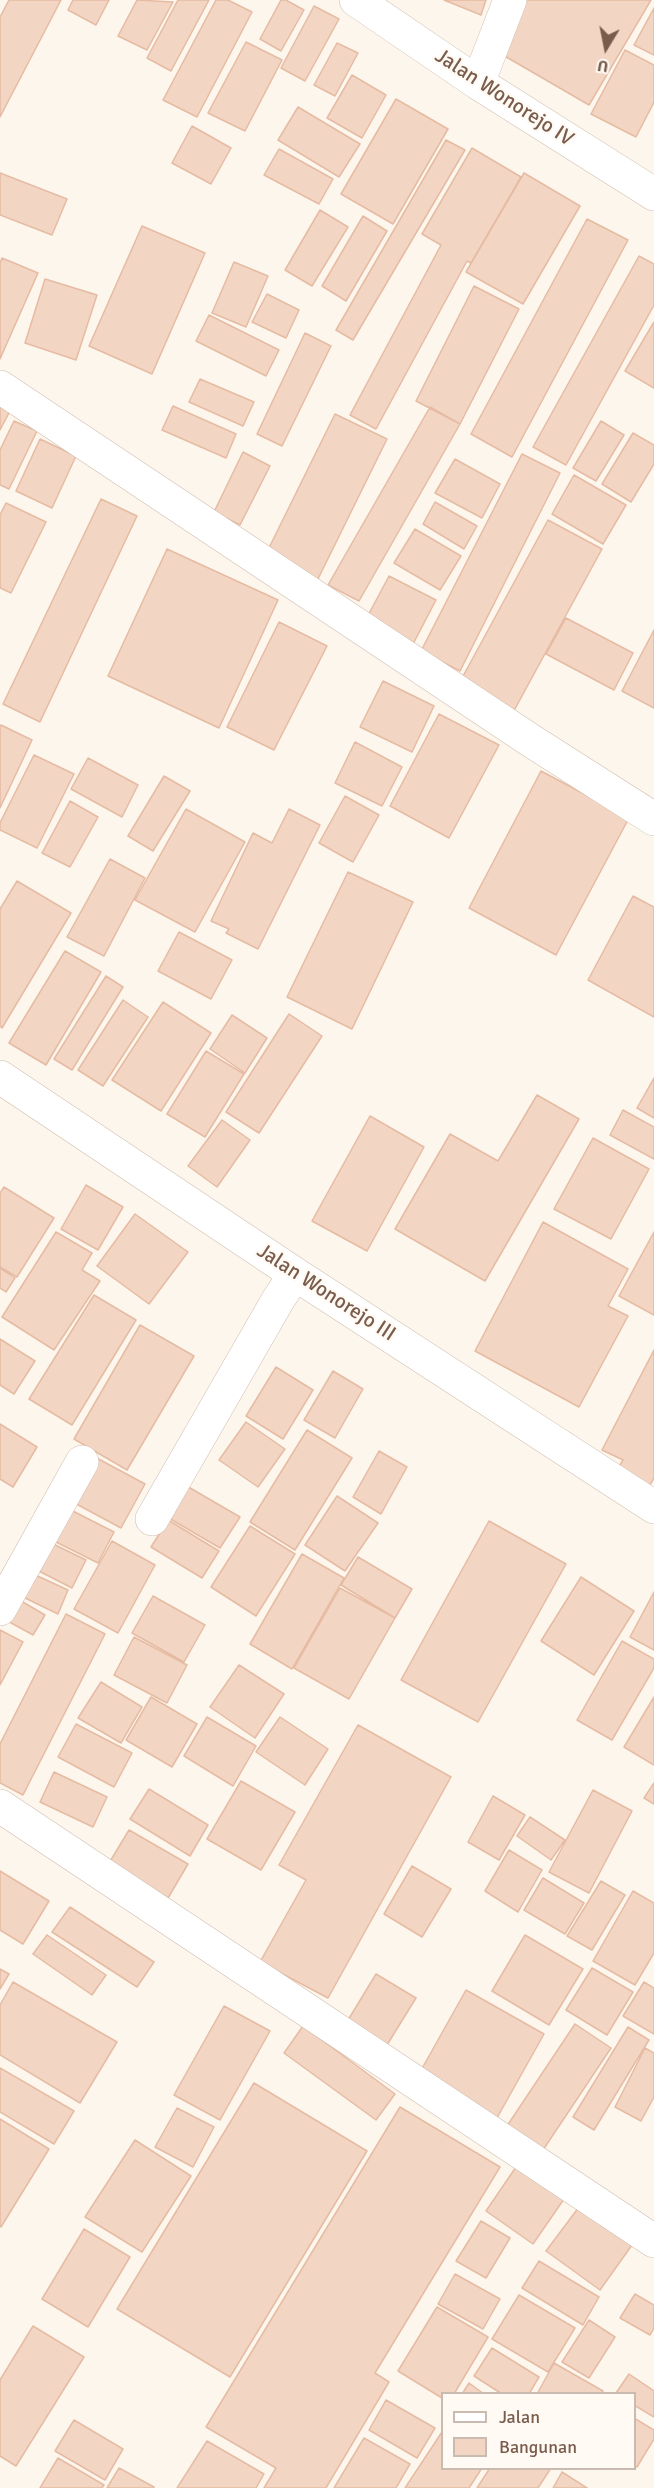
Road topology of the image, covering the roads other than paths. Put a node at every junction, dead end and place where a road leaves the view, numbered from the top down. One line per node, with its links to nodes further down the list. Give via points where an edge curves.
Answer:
1 (356, 0): 3 (street, Jalan Wonorejo IV)
2 (510, 0): 3 (street)
3 (478, 83): 4 (street, Jalan Wonorejo IV)
4 (654, 194)
5 (0, 387): 6 (street)
6 (654, 819)
7 (0, 1077): 8 (street, Jalan Wonorejo III)
8 (295, 1274): 10 (street, Jalan Wonorejo III); 11 (street)
9 (82, 1462): 12 (street)
10 (654, 1507)
11 (152, 1520)
12 (0, 1609)
13 (0, 1806): 14 (street)
14 (654, 2241)

